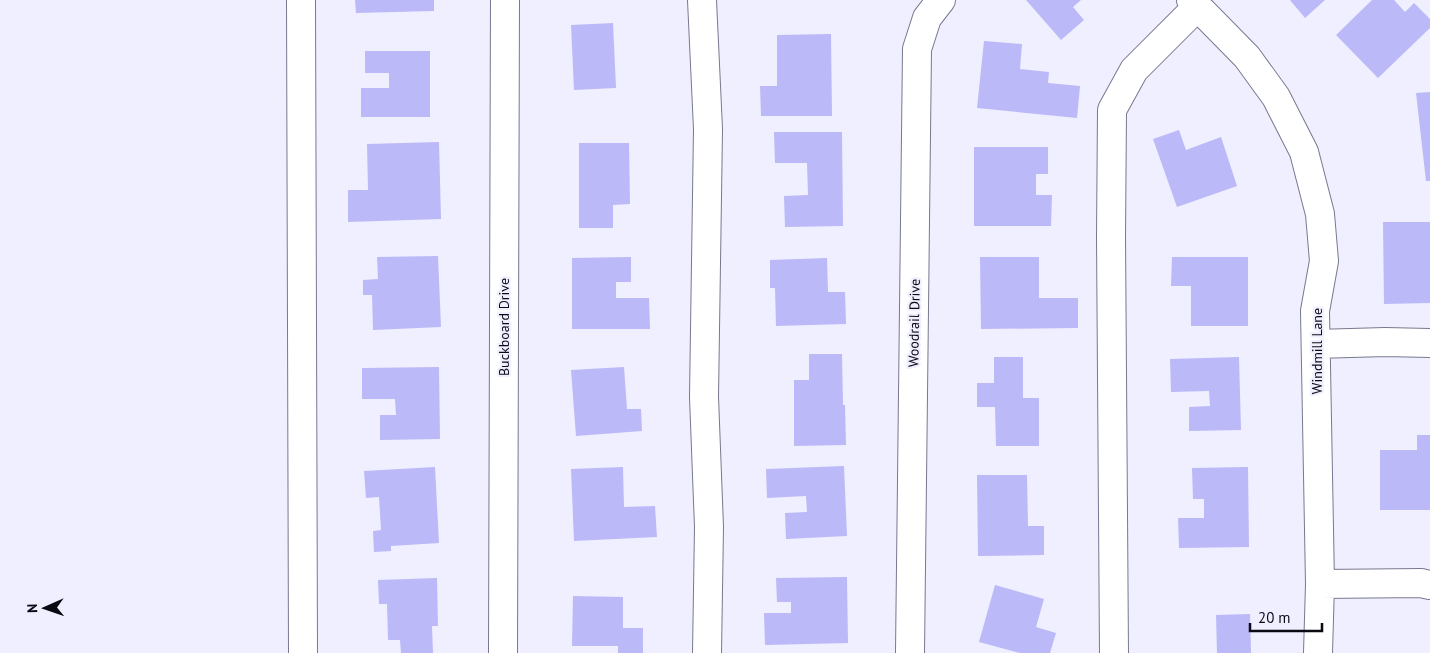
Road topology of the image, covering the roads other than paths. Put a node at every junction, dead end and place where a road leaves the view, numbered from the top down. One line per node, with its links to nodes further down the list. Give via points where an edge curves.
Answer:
1 (301, 0): 10 (street)
2 (505, 0): 11 (street, Buckboard Drive)
3 (702, 0): 12 (street, via 708,129 704,397 709,527)
4 (941, 0): 13 (street, Woodrail Drive, via 927,18 917,49)
5 (1195, 3): 6 (street, Windmill Lane, via 1247,57 1276,98 1304,152 1320,214 1324,261 1315,311); 14 (street, via 1134,70 1112,110)
6 (1316, 344): 7 (street); 8 (street, Windmill Lane)
7 (1430, 344)
8 (1320, 584): 9 (street); 15 (street, Windmill Lane)
9 (1430, 585)
10 (303, 653)
11 (503, 653)
12 (707, 653)
13 (910, 653)
14 (1114, 653)
15 (1318, 653)

